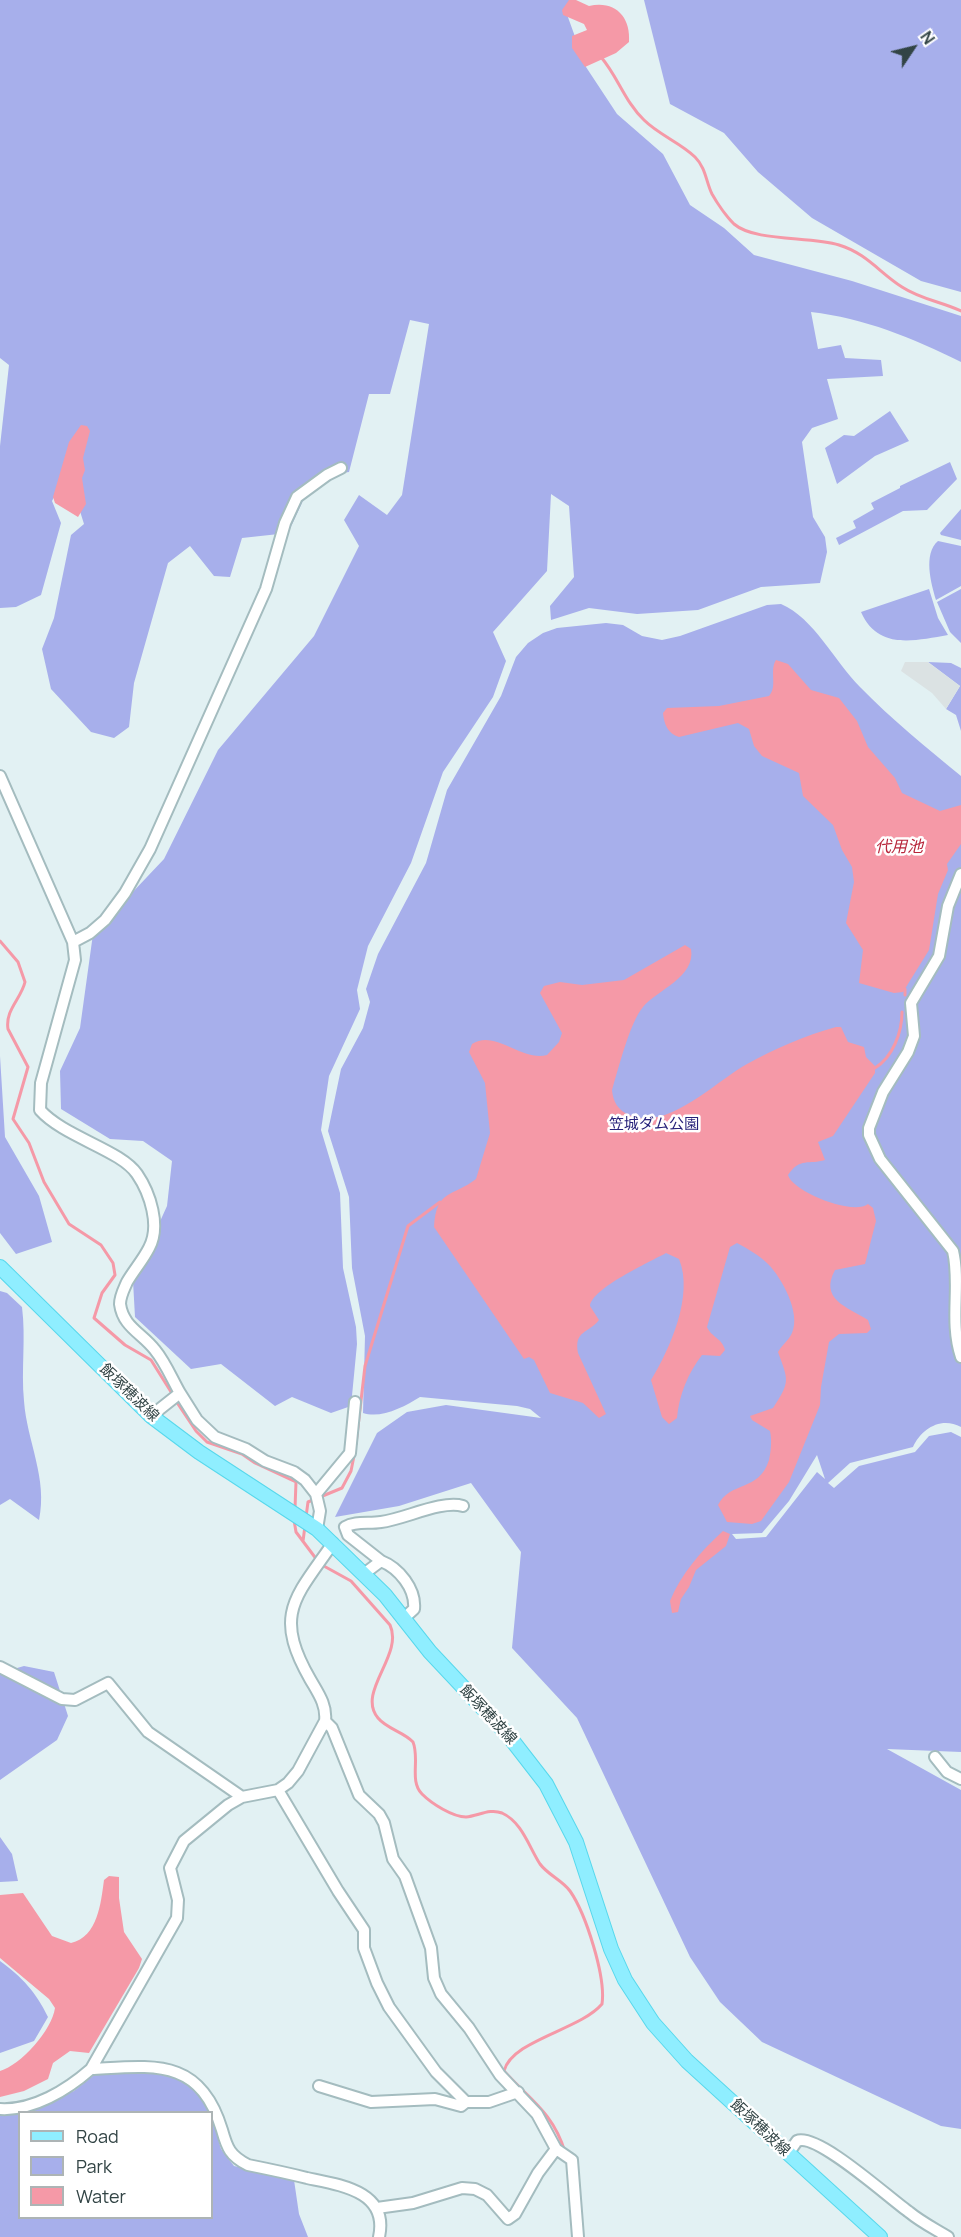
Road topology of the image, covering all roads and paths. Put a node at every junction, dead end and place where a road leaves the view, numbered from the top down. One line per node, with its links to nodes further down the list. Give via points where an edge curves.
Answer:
1 (341, 468): 4 (street, via 297,497 285,523 266,589 150,849 105,920)
2 (0, 776): 4 (street)
3 (961, 874): 6 (street, via 948,906 939,956 911,1003 914,1036 880,1098 869,1135 880,1159 961,1266 956,1339)
4 (73, 942): 7 (street, via 75,960 41,1083 40,1110 51,1123 136,1172 147,1191 154,1232 151,1246 129,1279 120,1303 126,1323 154,1349)
5 (0, 1267): 9 (main road, 飯塚穂波線)
6 (961, 1357)
7 (180, 1393): 9 (street); 10 (street, via 197,1420 215,1437 294,1472)
8 (355, 1402): 10 (street, via 350,1453)
9 (151, 1416): 12 (main road, 飯塚穂波線)
10 (316, 1494): 12 (street, via 320,1511)
11 (463, 1506): 14 (street, via 454,1504 407,1517 345,1527 348,1535)
12 (317, 1529): 13 (main road, 飯塚穂波線)
13 (333, 1543): 15 (main road, 飯塚穂波線); 18 (street, via 294,1598 290,1618 291,1640 322,1699)
14 (381, 1561): 15 (street); 16 (street, via 399,1571 414,1603 414,1609)
15 (365, 1573): 16 (main road, 飯塚穂波線)
16 (403, 1618): 29 (main road, 飯塚穂波線, via 546,1784 576,1842 616,1960 653,2023 687,2061)
17 (0, 1667): 22 (street, via 62,1699 75,1700 108,1683 148,1732)
18 (325, 1721): 21 (street, via 298,1772); 25 (street, via 332,1728 359,1795 384,1823 393,1859 405,1876 431,1948 434,1978 441,1994 500,2075)
19 (936, 1757): 20 (street, via 947,1772)
20 (961, 1779)
21 (278, 1790): 22 (street); 26 (street, via 364,1930 364,1948 389,2007 436,2072)
22 (242, 1797): 23 (street, via 184,1841 175,1856 170,1868 178,1900 177,1918)
23 (91, 2069): 27 (street, via 73,2085 43,2099); 30 (street, via 151,2066 188,2076 210,2099 224,2145 234,2158 248,2165 349,2187)
24 (319, 2086): 26 (street, via 370,2102 435,2099 461,2106)
25 (518, 2092): 26 (street, via 489,2102); 28 (street, via 537,2114)
26 (466, 2102)
27 (0, 2109)
28 (558, 2150): 30 (street, via 508,2219 487,2195 475,2189 462,2188 413,2203); 32 (street, via 569,2157)
29 (788, 2154): 33 (main road, 飯塚穂波線); 34 (street, via 797,2141 808,2140 847,2162 911,2214)
30 (376, 2208): 31 (street)
31 (379, 2237)
32 (578, 2237)
33 (880, 2237)
34 (948, 2237)

